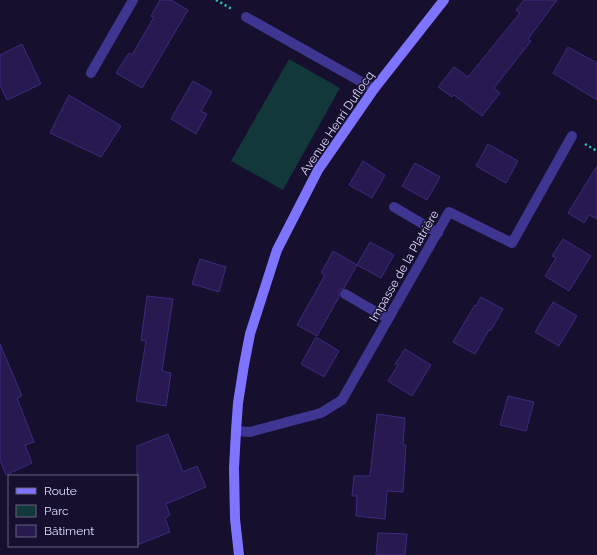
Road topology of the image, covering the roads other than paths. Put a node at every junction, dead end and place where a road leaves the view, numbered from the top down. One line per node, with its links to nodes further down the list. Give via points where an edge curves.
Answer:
1 (133, 0): 4 (street)
2 (444, 0): 5 (street, Avenue Henri Duflocq)
3 (246, 17): 5 (street)
4 (90, 73)
5 (374, 89): 11 (street, Avenue Henri Duflocq, via 318,170 277,250 250,334 238,403)
6 (572, 136): 8 (street, Impasse de la Platrière, via 512,243 449,212)
7 (394, 207): 8 (street)
8 (438, 233): 10 (street, Impasse de la Platrière)
9 (345, 294): 10 (street)
10 (388, 319): 11 (street, Impasse de la Platrière, via 342,400 321,413 250,432)
11 (236, 431): 12 (street, Avenue Henri Duflocq, via 235,519)
12 (239, 555)

